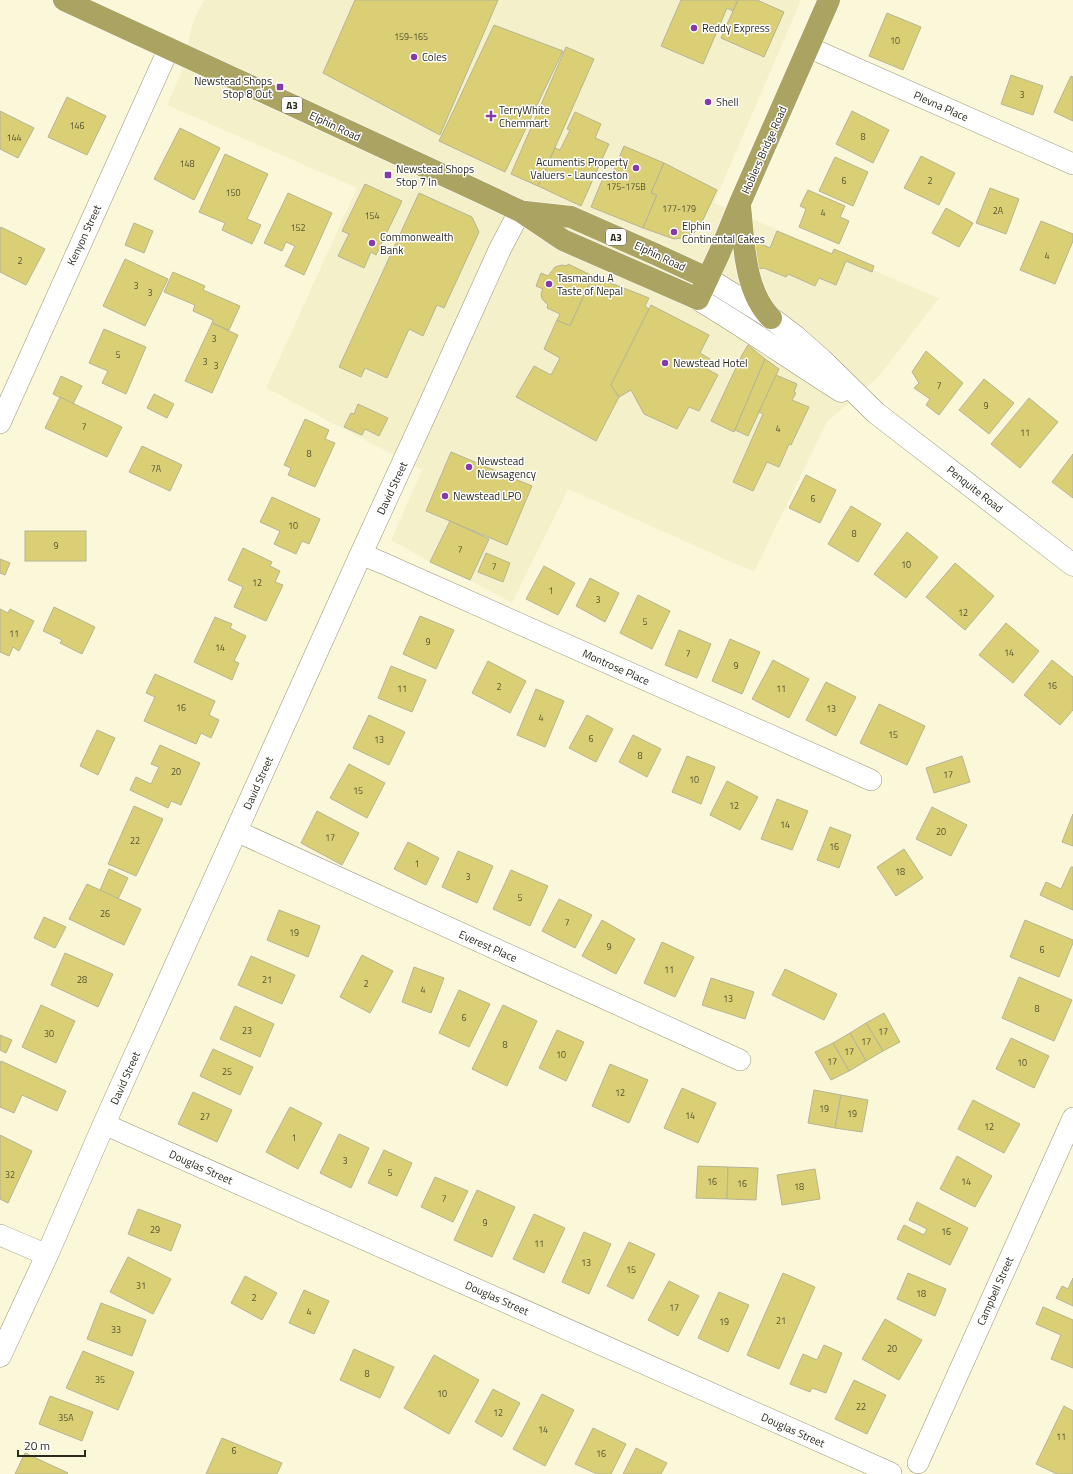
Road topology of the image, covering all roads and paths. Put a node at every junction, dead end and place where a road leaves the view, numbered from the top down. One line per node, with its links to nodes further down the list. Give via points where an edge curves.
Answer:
1 (64, 0): 4 (highway, Elphin Road / A3)
2 (829, 0): 3 (highway, Hoblers Bridge Road)
3 (808, 47): 5 (street, Plevna Place); 6 (highway, Hoblers Bridge Road)
4 (169, 48): 7 (highway, Elphin Road / A3); 12 (street, Kenyon Street)
5 (1073, 164)
6 (740, 203): 8 (highway, Hoblers Bridge Road); 10 (highway, via 749,274 758,299)
7 (520, 211): 8 (highway, Elphin Road / A3, via 571,218); 9 (highway, Elphin Road / A3, via 563,240); 13 (street, David Street, via 500,249)
8 (707, 278): 9 (highway, Hoblers Bridge Road); 10 (street, Penquite Road)
9 (698, 299): 11 (street, Penquite Road)
10 (771, 318): 11 (street, Penquite Road, via 822,360)
11 (876, 413): 14 (street, Penquite Road)
12 (0, 423)
13 (360, 554): 15 (street, Montrose Place); 16 (street, David Street)
14 (1073, 565)
15 (870, 780)
16 (236, 831): 17 (street, Everest Place); 19 (street, David Street)
17 (740, 1060)
18 (1073, 1118): 23 (street, Campbell Street)
19 (104, 1124): 21 (street, David Street); 24 (street, Douglas Street)
20 (0, 1235): 21 (street)
21 (47, 1255): 22 (street, David Street)
22 (0, 1356)
23 (923, 1468): 24 (street, via 905,1461 899,1463)
24 (890, 1473)

